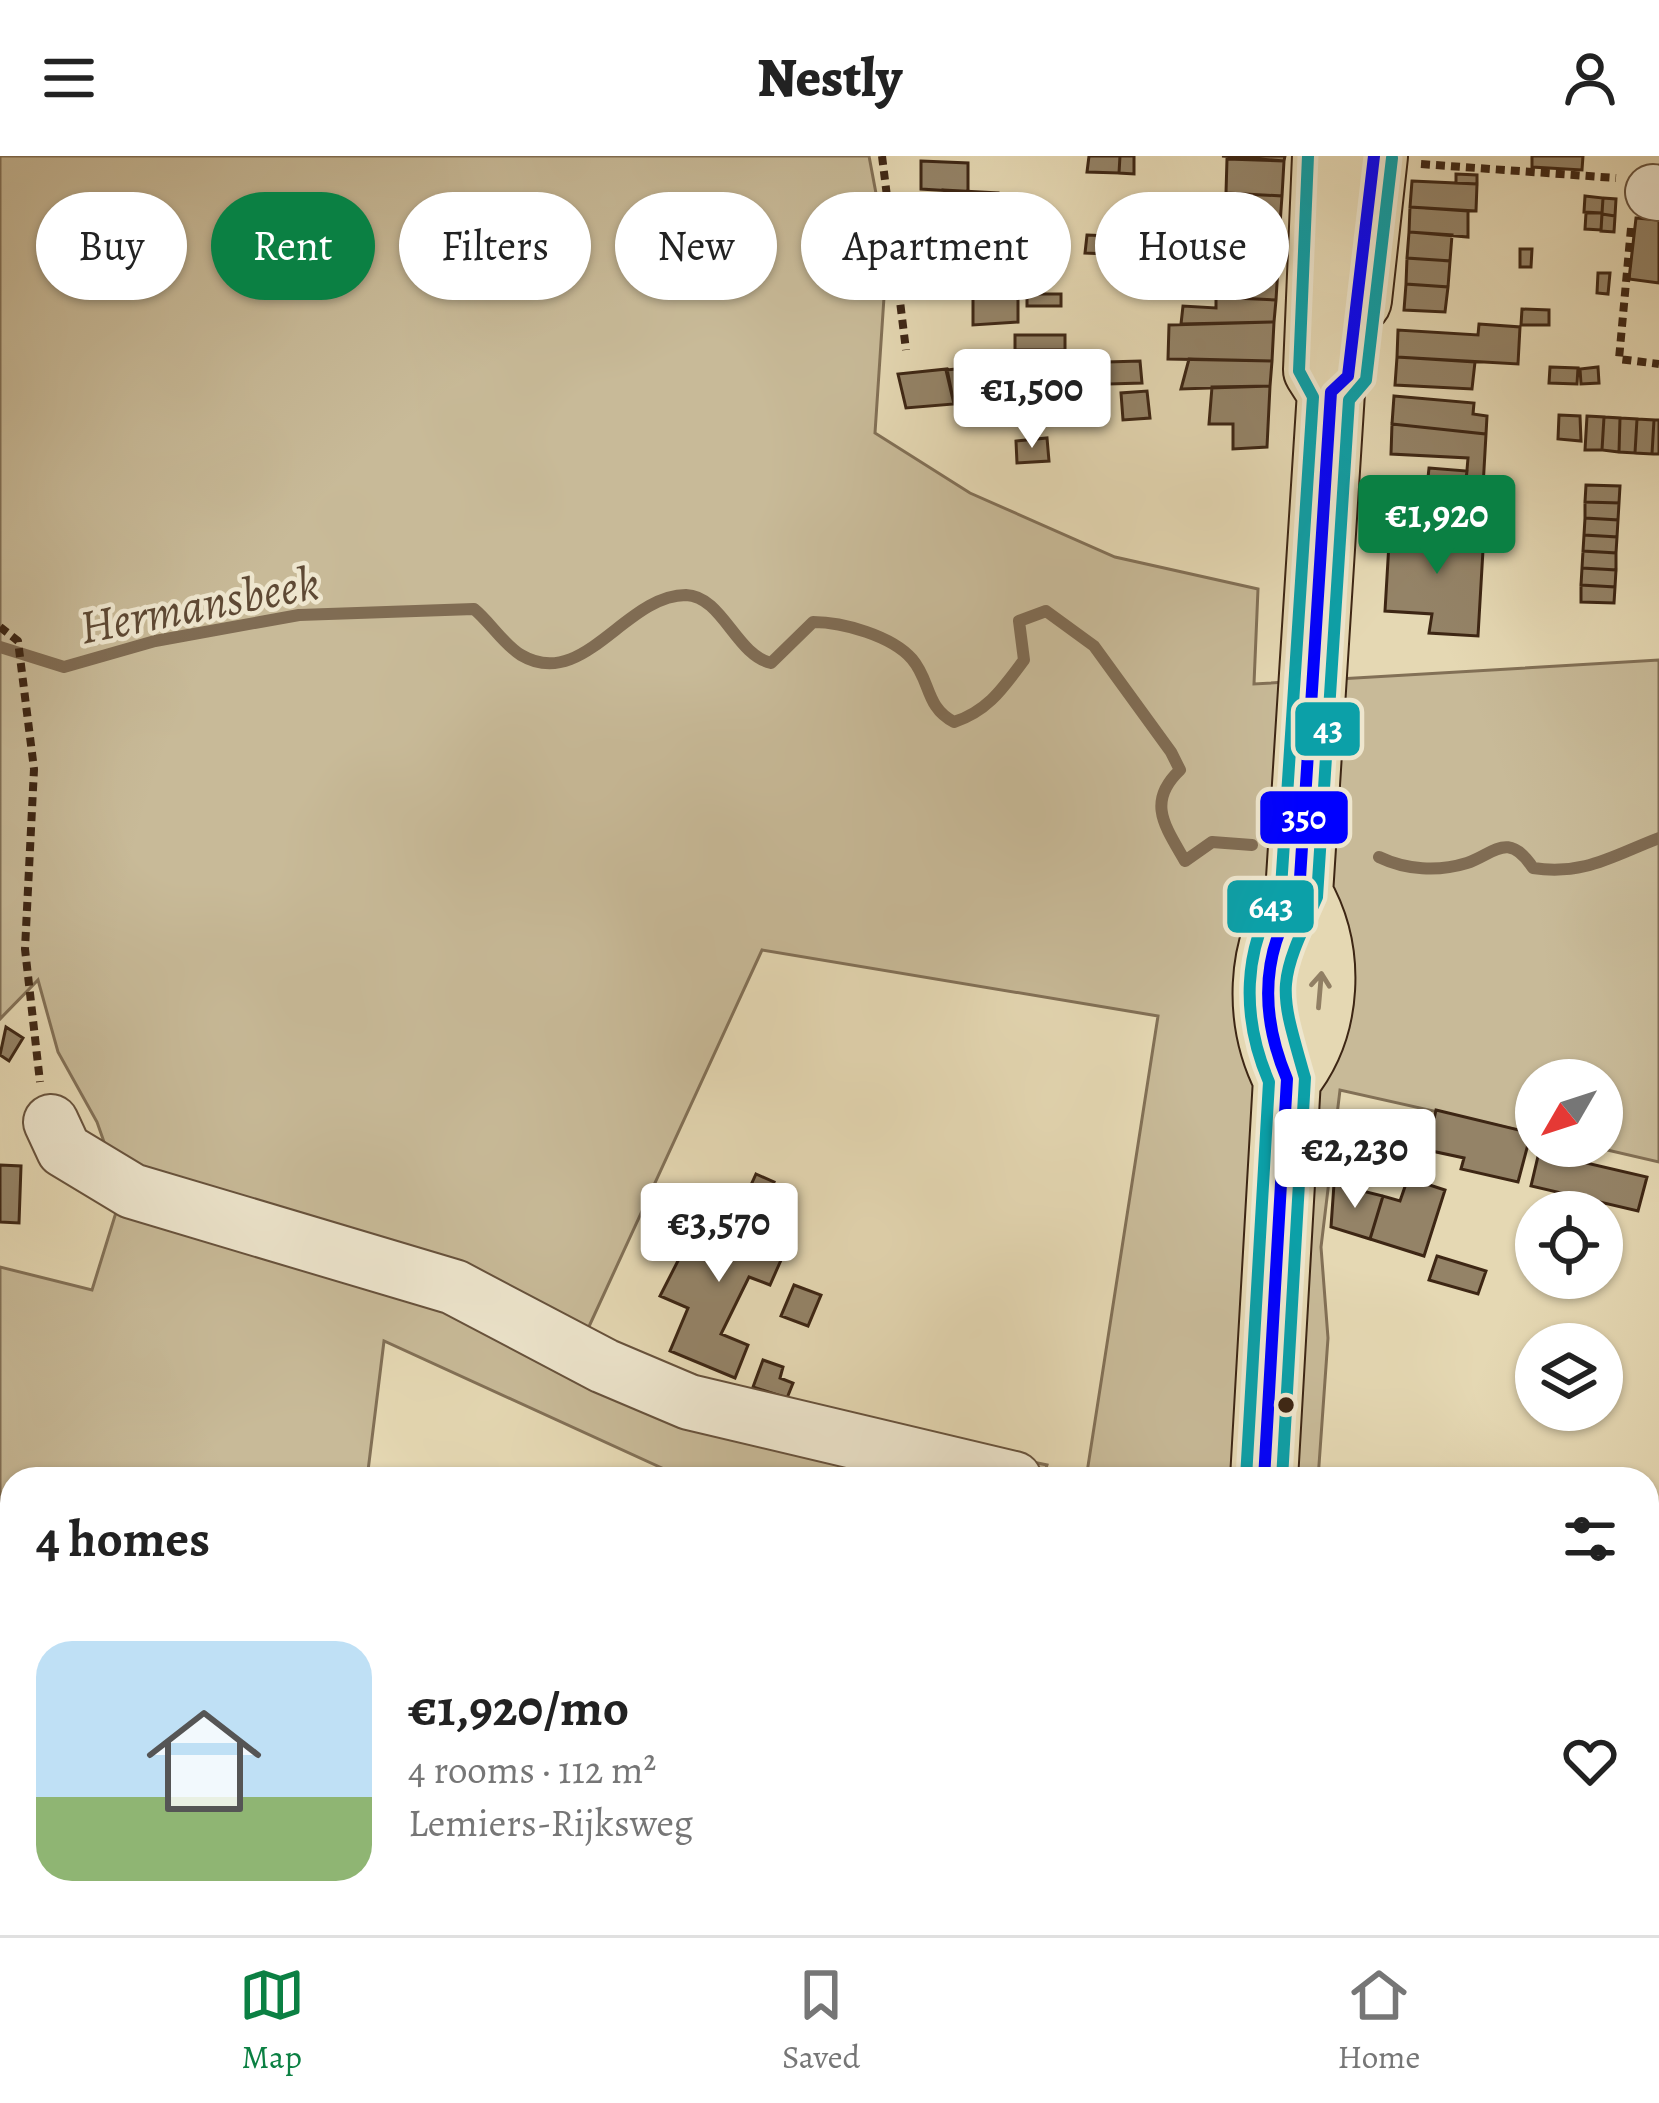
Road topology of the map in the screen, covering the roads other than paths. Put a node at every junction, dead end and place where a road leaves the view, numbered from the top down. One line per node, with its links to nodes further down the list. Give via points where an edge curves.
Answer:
1 (1326, 156): 3 (main road, via 1317,370)
2 (1390, 160): 3 (main road, via 1348,376)
3 (1331, 392): 6 (main road, via 1299,894 1313,918 1322,981 1302,1060 1287,1079)
4 (54, 1139): 5 (lane, via 132,1191 454,1287 688,1402)
5 (963, 1467)
6 (1265, 1467)

